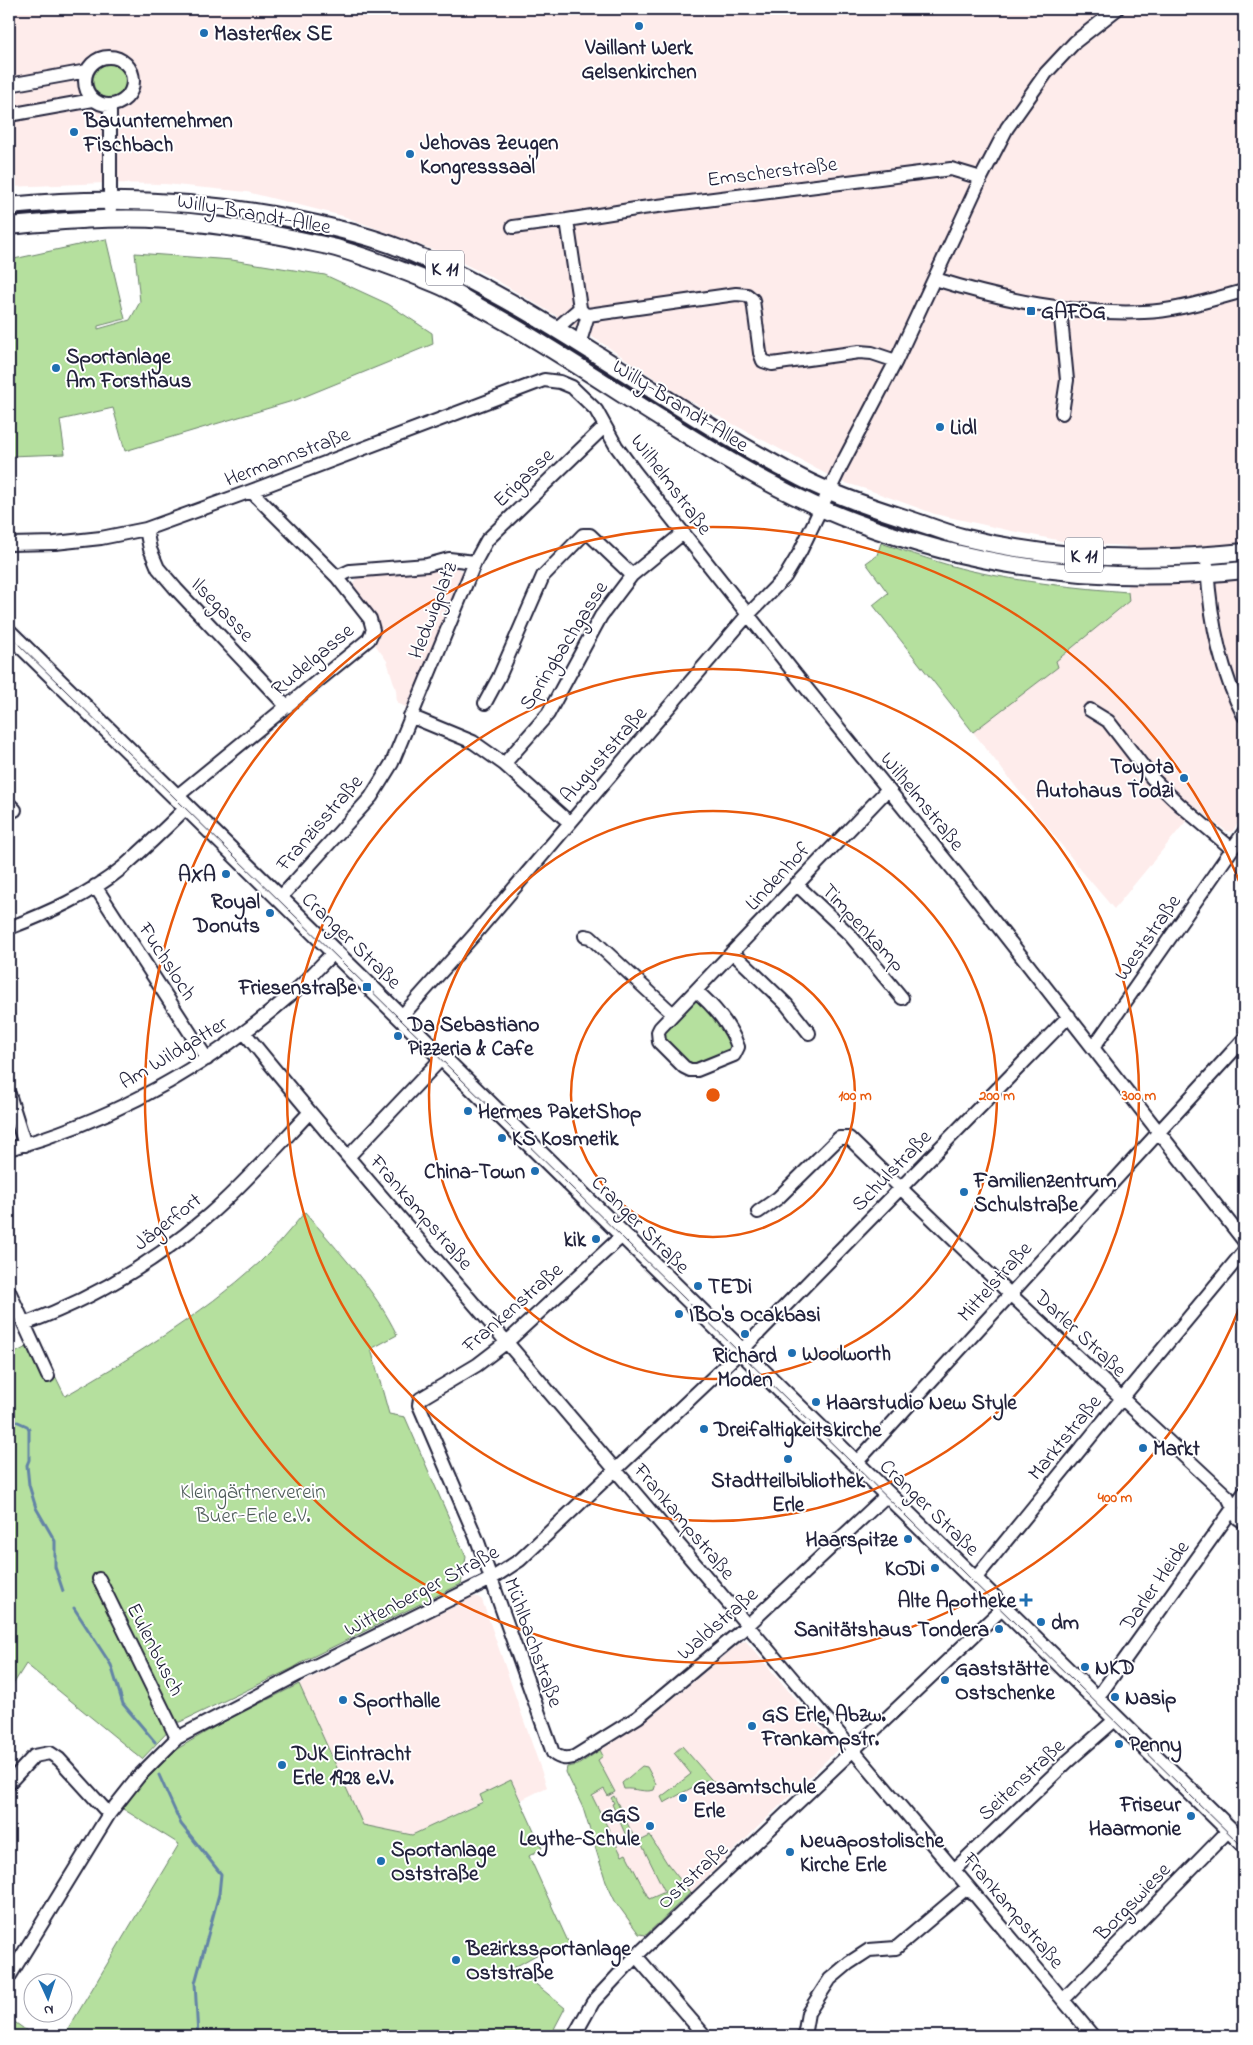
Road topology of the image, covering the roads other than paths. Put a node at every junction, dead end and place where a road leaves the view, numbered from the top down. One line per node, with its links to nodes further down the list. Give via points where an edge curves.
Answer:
1 (1117, 9): 7 (street, via 1075,42 1046,73 1007,128)
2 (87, 71): 3 (street); 4 (street, via 85,82); 5 (street, via 93,62 107,57 128,65 133,88 124,101)
3 (9, 85)
4 (93, 100): 5 (street); 6 (street)
5 (110, 106): 8 (street)
6 (9, 115)
7 (981, 178): 11 (street, Emscherstraße, via 951,169 652,206); 14 (street)
8 (110, 201): 9 (main road, Willy-Brandt-Allee / K 11); 10 (street); 18 (main road, Willy-Brandt-Allee / K 11, via 167,202 250,210 336,228 397,247 457,274)
9 (9, 206)
10 (110, 219): 12 (main road, Willy-Brandt-Allee / K 11); 26 (main road, Willy-Brandt-Allee / K 11, via 165,220 248,229 335,248 439,285 526,332 712,450)
11 (567, 220): 13 (street, Emscherstraße); 17 (street)
12 (9, 226)
13 (513, 228)
14 (935, 279): 16 (street, via 991,295); 20 (street)
15 (1244, 291): 16 (street, via 1145,312)
16 (1060, 308): 22 (street, via 1067,380)
17 (584, 312): 18 (street); 19 (street, via 582,335); 20 (street, via 747,294 753,300 763,361 772,364 859,352)
18 (556, 329): 19 (main road, Willy-Brandt-Allee / K 11)
19 (577, 342): 25 (main road, Willy-Brandt-Allee / K 11, via 765,457)
20 (896, 361): 25 (street)
21 (572, 387): 23 (street, Wilhelmstraße, via 596,410); 24 (street, Hermannstraße, via 544,380)
22 (1062, 413)
23 (605, 426): 28 (street, Wilhelmstraße, via 635,472); 32 (street, Erigasse, via 487,540)
24 (251, 491): 27 (street, Hermannstraße); 36 (street, Rudelgasse)
25 (830, 492): 26 (street); 31 (main road, Willy-Brandt-Allee / K 11, via 962,537 1015,547 1139,559)
26 (822, 508): 35 (main road, Willy-Brandt-Allee / K 11, via 926,546 995,563 1113,576); 37 (street, Auguststraße, via 785,577)
27 (146, 528): 29 (street, Hermannstraße, via 55,544); 40 (street, Ilsegasse, via 158,568)
28 (683, 533): 34 (street, Springbachgasse); 37 (street, Wilhelmstraße)
29 (9, 544)
30 (1244, 552): 31 (main road, Willy-Brandt-Allee / K 11)
31 (1206, 556): 35 (street)
32 (475, 562): 36 (street, Hedwigplatz, via 449,559 427,565 350,571); 42 (street, Hedwigplatz)
33 (1244, 570): 35 (main road, Willy-Brandt-Allee / K 11)
34 (632, 574): 39 (street, via 590,535 583,535 543,576); 44 (street, Springbachgasse, via 601,616 548,714)
35 (1207, 574): 43 (street, via 1220,650 1234,697)
36 (337, 577): 40 (street, Rudelgasse, via 370,619 373,630 369,639)
37 (749, 614): 45 (street, Wilhelmstraße); 47 (street, Auguststraße)
38 (9, 632): 46 (main road, Cranger Straße)
39 (485, 702)
40 (287, 707): 46 (street, Rudelgasse, via 252,734)
41 (1090, 710): 49 (street, via 1108,721 1152,778)
42 (410, 716): 44 (street, via 473,742); 52 (street, Franzisstraße, via 392,763 372,797)
43 (1244, 716)
44 (504, 764): 47 (street)
45 (888, 789): 50 (street, Lindenhof); 60 (street, Wilhelmstraße)
46 (182, 802): 51 (street, Rudelgasse, via 121,868); 52 (main road, Cranger Straße)
47 (570, 822): 61 (street, Auguststraße)
48 (1244, 832): 49 (street, Weststraße)
49 (1232, 849): 65 (street, Weststraße)
50 (796, 884): 56 (street, Lindenhof); 58 (street, Timpenkamp, via 850,935)
51 (95, 886): 53 (street, Rudelgasse); 67 (street, Fuchsloch)
52 (280, 898): 55 (main road, Cranger Straße)
53 (9, 928)
54 (585, 936): 59 (street, via 590,937)
55 (334, 952): 61 (main road, Cranger Straße); 62 (street, Am Wildgatter, via 289,996)
56 (732, 952): 57 (street, Lindenhof); 63 (street, via 786,1004)
57 (696, 991): 59 (street, Lindenhof); 59 (street, Lindenhof, via 719,1014 735,1038 738,1047 734,1055 697,1070 684,1067 659,1042 660,1028)
58 (902, 998)
59 (673, 1014)
60 (1069, 1016): 65 (street, Wilhelmstraße); 74 (street, Schulstraße)
61 (401, 1017): 66 (main road, Cranger Straße)
62 (244, 1032): 67 (street, Am Wildgatter); 69 (street, Frankampstraße)
63 (809, 1033)
64 (1242, 1047): 70 (street, Mittelstraße)
65 (1093, 1048): 70 (street, Wilhelmstraße)
66 (443, 1057): 73 (street); 76 (main road, Cranger Straße)
67 (207, 1059): 71 (street, Am Wildgatter, via 141,1097)
68 (9, 1094): 71 (street)
69 (309, 1113): 73 (street, Frankampstraße); 81 (street, Jägerfort, via 225,1200 182,1238 97,1293)
70 (1158, 1132): 77 (street, Wilhelmstraße); 80 (street, Mittelstraße)
71 (25, 1145): 72 (street, Am Wildgatter)
72 (9, 1149)
73 (348, 1157): 82 (street, Frankampstraße)
74 (901, 1187): 75 (street, Darler Straße, via 849,1138 839,1138 778,1198); 80 (street, Darler Straße); 83 (street, Schulstraße)
75 (758, 1212)
76 (623, 1235): 82 (street, Frankenstraße); 83 (main road, Cranger Straße)
77 (1244, 1241)
78 (1244, 1251): 85 (street, Marktstraße)
79 (9, 1291): 81 (street)
80 (1010, 1294): 85 (street, Darler Straße); 87 (street, Mittelstraße)
81 (24, 1324): 84 (street)
82 (507, 1342): 86 (street, Frankenstraße); 88 (street, Frankampstraße)
83 (741, 1351): 87 (main road, Cranger Straße); 88 (street, Wittenberger Straße)
84 (48, 1376)
85 (1122, 1398): 91 (street, Darler Straße, via 1228,1497); 95 (street, Marktstraße)
86 (420, 1400): 94 (street, Mühlbachstraße, via 419,1405)
87 (855, 1464): 90 (main road, Cranger Straße)
88 (615, 1470): 94 (street, Wittenberger Straße, via 520,1560); 97 (street, Frankampstraße)
89 (1244, 1493): 91 (street, Darler Heide)
90 (887, 1495): 95 (main road, Cranger Straße); 97 (street, Waldstraße)
91 (1234, 1507): 92 (street, Darler Straße, via 1238,1518); 98 (street, Darler Heide)
92 (1244, 1522)
93 (99, 1579): 100 (street, Eulenbusch)
94 (491, 1579): 100 (street, Wittenberger Straße); 102 (street, Mühlbachstraße, via 551,1748)
95 (974, 1580): 96 (main road, Cranger Straße)
96 (1003, 1608): 98 (main road, Cranger Straße); 101 (street, Oststraße)
97 (747, 1626): 101 (street, Frankampstraße); 102 (street, Waldstraße, via 638,1717 574,1756)
98 (1096, 1698): 99 (main road, Cranger Straße)
99 (1116, 1719): 105 (main road, Cranger Straße); 107 (street, Seitenstraße)
100 (177, 1738): 104 (street, Wittenberger Straße, via 138,1776)
101 (854, 1750): 107 (street, Frankampstraße); 109 (street, Oststraße)
102 (558, 1757)
103 (9, 1783): 104 (street, via 34,1756 50,1753)
104 (108, 1814): 110 (street, Wittenberger Straße)
105 (1230, 1830): 106 (main road, Cranger Straße); 111 (street, Borgswiese)
106 (1244, 1844)
107 (955, 1869): 108 (street, Frankampstraße)
108 (968, 1886): 111 (street, Frankampstraße); 114 (street, via 896,1948 869,1950 830,1979 808,2014)
109 (636, 1956): 112 (street, Oststraße, via 593,2002); 113 (street)
110 (9, 1977)
111 (1063, 2000): 115 (street, Frankampstraße)
112 (574, 2036)
113 (705, 2036)
114 (804, 2036)
115 (1093, 2036)

